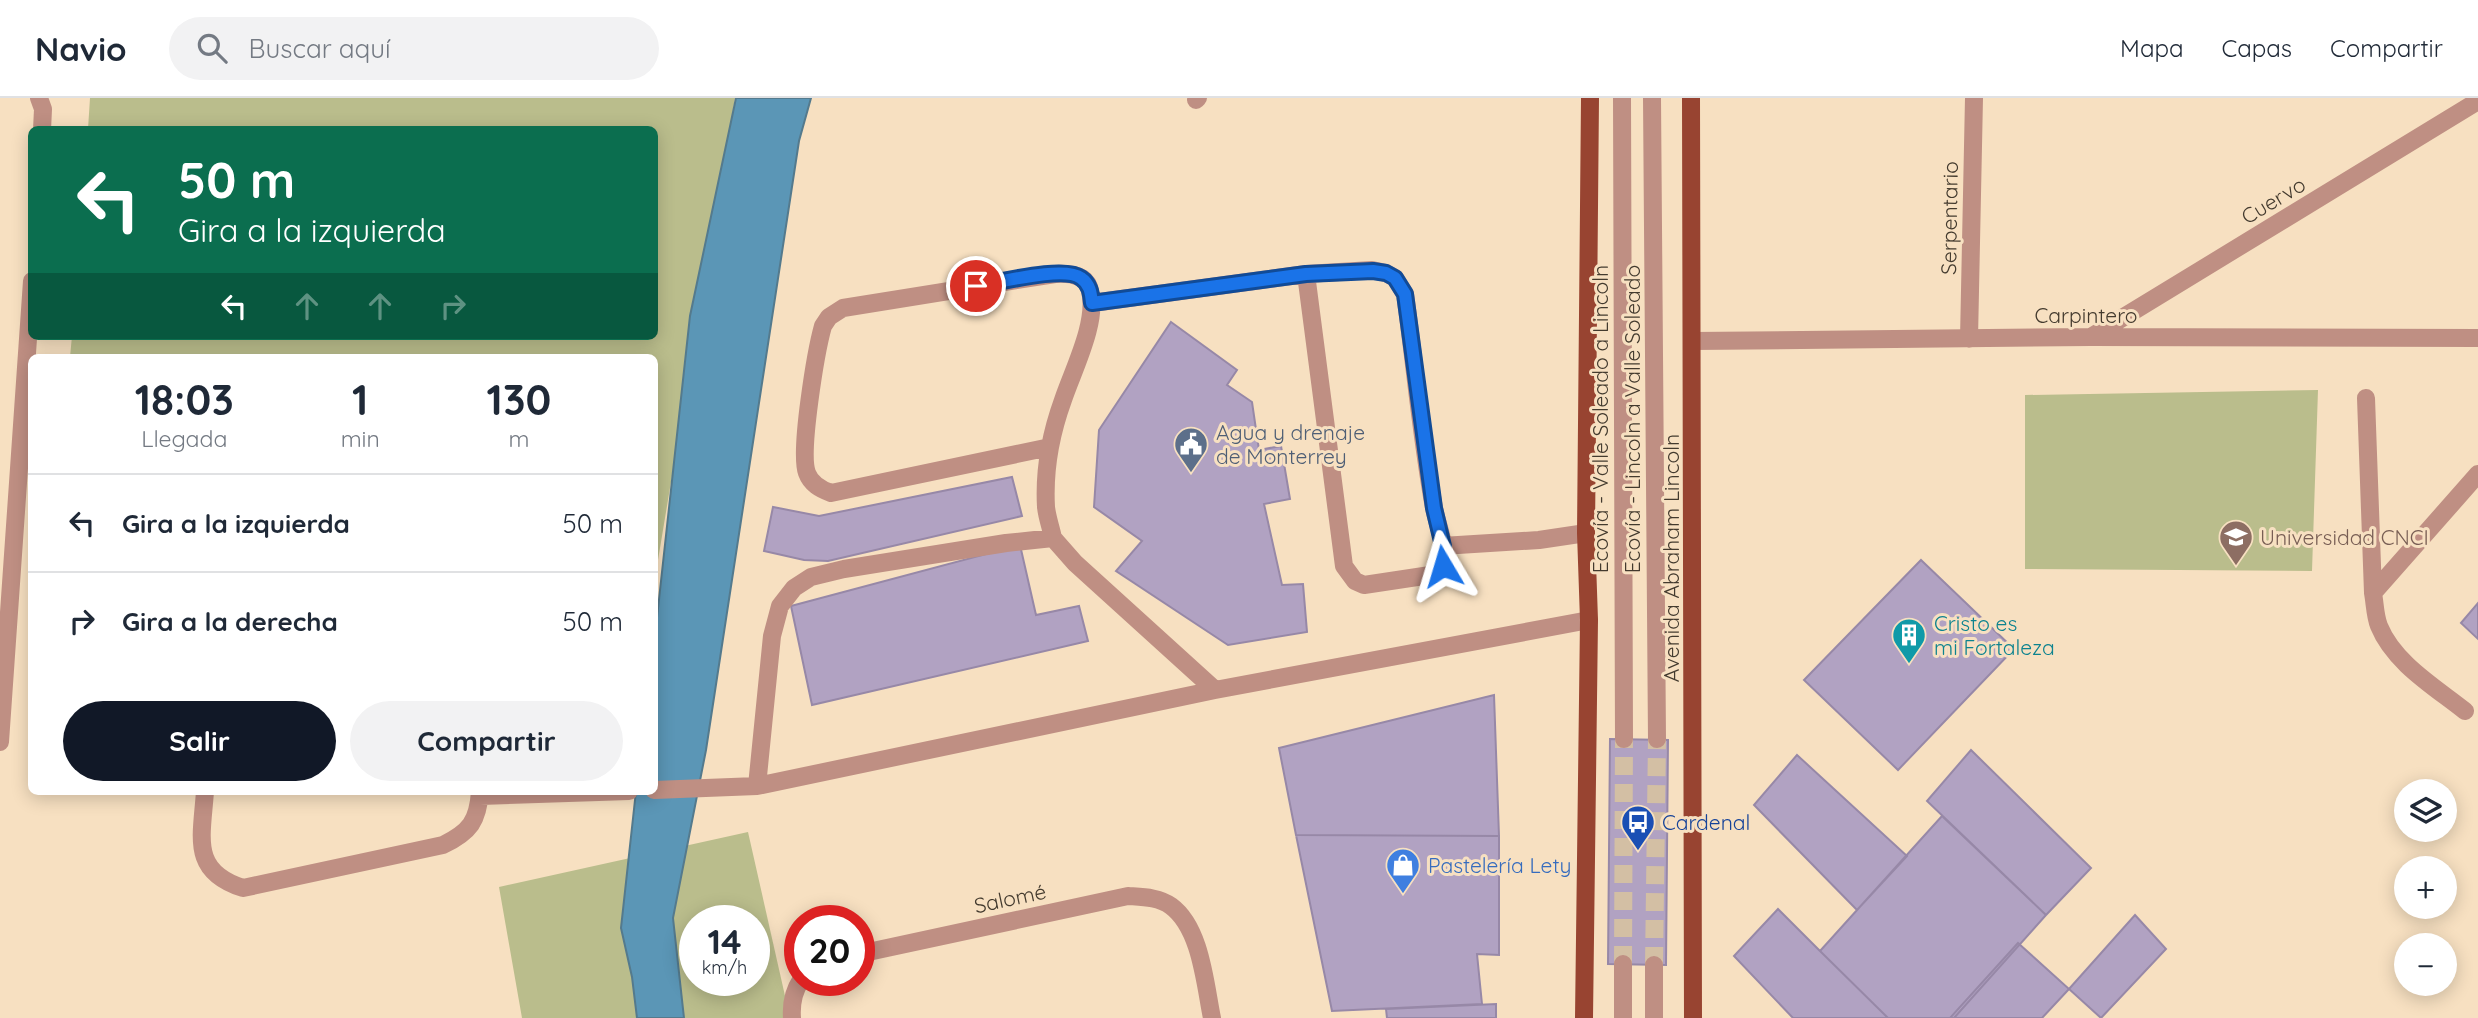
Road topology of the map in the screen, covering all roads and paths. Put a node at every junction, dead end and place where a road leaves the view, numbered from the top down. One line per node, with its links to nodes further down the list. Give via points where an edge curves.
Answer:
1 (39, 98): 8 (street)
2 (1590, 98): 19 (main road)
3 (1622, 98): 26 (street, Ecovía - Valle Soleado a Lincoln)
4 (1652, 98): 27 (street, Ecovía - Lincoln a Valle Soleado)
5 (1691, 98): 15 (main road, Avenida Abraham Lincoln)
6 (1978, 101): 14 (street, Serpentario)
7 (2478, 101): 11 (street, Cuervo)
8 (42, 126)
9 (1306, 274): 10 (street); 21 (street, via 1373,271 1386,273 1402,287); 21 (street, via 1348,575 1364,585 1437,574 1443,566)
10 (1092, 303): 17 (street); 17 (street, via 1084,279 1055,274 843,308 823,326 805,460 808,477 823,490 831,493)
11 (2091, 337): 12 (street, Carpintero); 14 (street, Carpintero)
12 (2478, 338)
13 (28, 339): 28 (street)
14 (1969, 339): 15 (street, Carpintero)
15 (1693, 341): 42 (main road, Avenida Abraham Lincoln)
16 (2366, 398): 22 (street)
17 (1050, 447): 20 (street, via 1046,508)
18 (2478, 474): 22 (street)
19 (1586, 533): 21 (street); 23 (main road)
20 (1054, 538): 24 (street, via 1075,563); 29 (street, via 844,569 811,577 794,588 780,606 772,636)
21 (1443, 546)
22 (2373, 593): 25 (street, via 2379,624 2389,644 2410,668)
23 (1589, 620): 24 (street); 39 (main road)
24 (1216, 690): 29 (street)
25 (2465, 711)
26 (1624, 739)
27 (1657, 739)
28 (0, 742)
29 (757, 786): 30 (street)
30 (658, 790)
31 (205, 795): 32 (street, via 202,845 207,867 225,882 243,888 443,845 471,826)
32 (480, 795)
33 (875, 950): 38 (street, Salomé, via 1128,895 1151,898 1170,905 1195,940)
34 (1623, 964): 40 (street)
35 (1654, 965): 41 (street)
36 (793, 996): 37 (street)
37 (792, 1018)
38 (1212, 1018)
39 (1584, 1018)
40 (1623, 1018)
41 (1654, 1018)
42 (1693, 1018)

